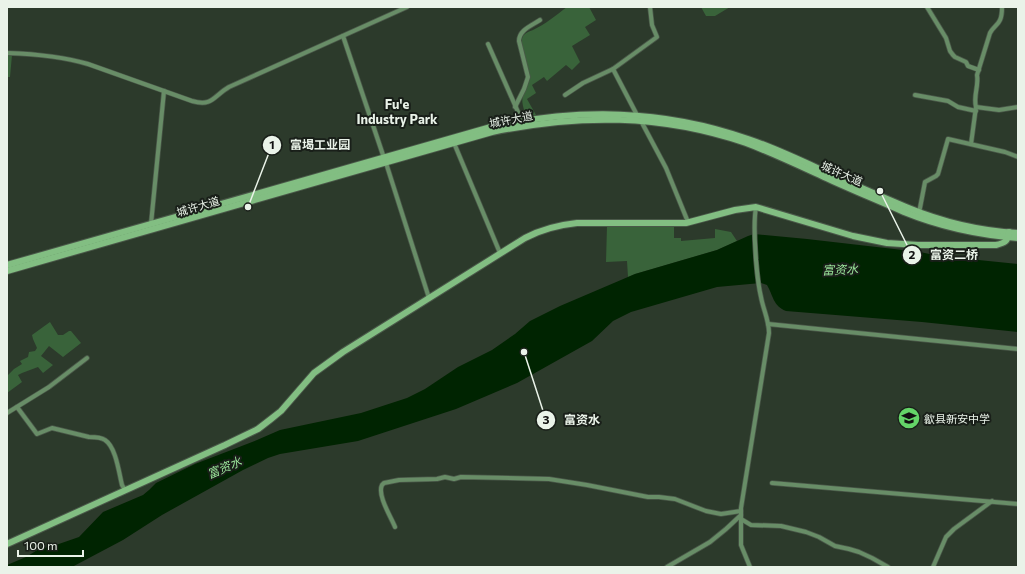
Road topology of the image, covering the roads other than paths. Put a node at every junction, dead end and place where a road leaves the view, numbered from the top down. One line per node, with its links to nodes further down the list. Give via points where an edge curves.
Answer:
1 (407, 7): 6 (street)
2 (650, 7): 9 (street, via 652,25 657,37)
3 (927, 7): 10 (street, via 953,55 966,62 968,66)
4 (1002, 7): 10 (street, via 1001,18 990,33)
5 (540, 20): 14 (street, via 519,36 528,78)
6 (343, 36): 11 (street, via 229,87 207,102 198,102); 22 (street)
7 (488, 44): 14 (street)
8 (7, 53): 11 (street, via 79,61)
9 (613, 69): 12 (street); 17 (street)
10 (979, 70): 16 (street, via 974,101)
11 (164, 91): 26 (street)
12 (565, 95)
13 (915, 95): 16 (street, via 948,101 958,107)
14 (516, 107): 18 (street)
15 (1018, 107): 16 (street, via 1003,110)
16 (976, 109): 20 (street)
17 (639, 118): 18 (main road, 城许大道, via 616,114 584,114); 19 (main road, 城许大道, via 555,122 492,132); 24 (main road, 城许大道, via 687,122 746,138); 25 (street, via 666,168); 28 (main road, 城许大道, via 732,139 778,156 924,220 987,235)
18 (522, 121): 22 (main road, 城许大道)
19 (454, 143): 22 (main road, 城许大道); 30 (street)
20 (971, 144): 21 (street); 24 (street, via 948,139 938,174 925,182)
21 (1018, 157)
22 (385, 160): 26 (main road, 城许大道); 32 (main road, 城许大道); 33 (street)
23 (756, 208): 25 (main road, via 735,210); 28 (main road, via 853,236 892,244 996,245 1005,243); 34 (street, via 754,233 758,285)
24 (919, 213): 28 (main road, 城许大道)
25 (688, 222): 30 (main road, via 559,225 532,234)
26 (151, 224): 31 (main road, 城许大道)
27 (1018, 233): 28 (main road, 城许大道)
28 (1009, 235): 29 (main road, 城许大道)
29 (1018, 238)
30 (500, 253): 33 (main road)
31 (7, 265)
32 (7, 271)
33 (429, 298): 40 (main road, via 354,343 331,360 309,378 281,411 261,426)
34 (768, 324): 35 (street); 43 (street, via 768,343)
35 (1018, 349)
36 (87, 358): 37 (street)
37 (17, 407): 38 (street); 40 (street, via 37,434 52,428 105,440 113,452)
38 (7, 413)
39 (772, 483): 41 (street)
40 (125, 490): 45 (main road)
41 (992, 502): 42 (street); 49 (street, via 946,537)
42 (1018, 504)
43 (741, 515): 44 (street, via 736,511 723,514 706,511 675,499 648,497 554,479 445,477 400,480 382,485 382,497); 46 (street, via 710,542); 47 (street, via 741,545); 48 (street, via 751,525 781,526 806,532 835,546 859,552)
44 (395, 527)
45 (7, 544)
46 (667, 567)
47 (750, 567)
48 (888, 567)
49 (933, 567)

